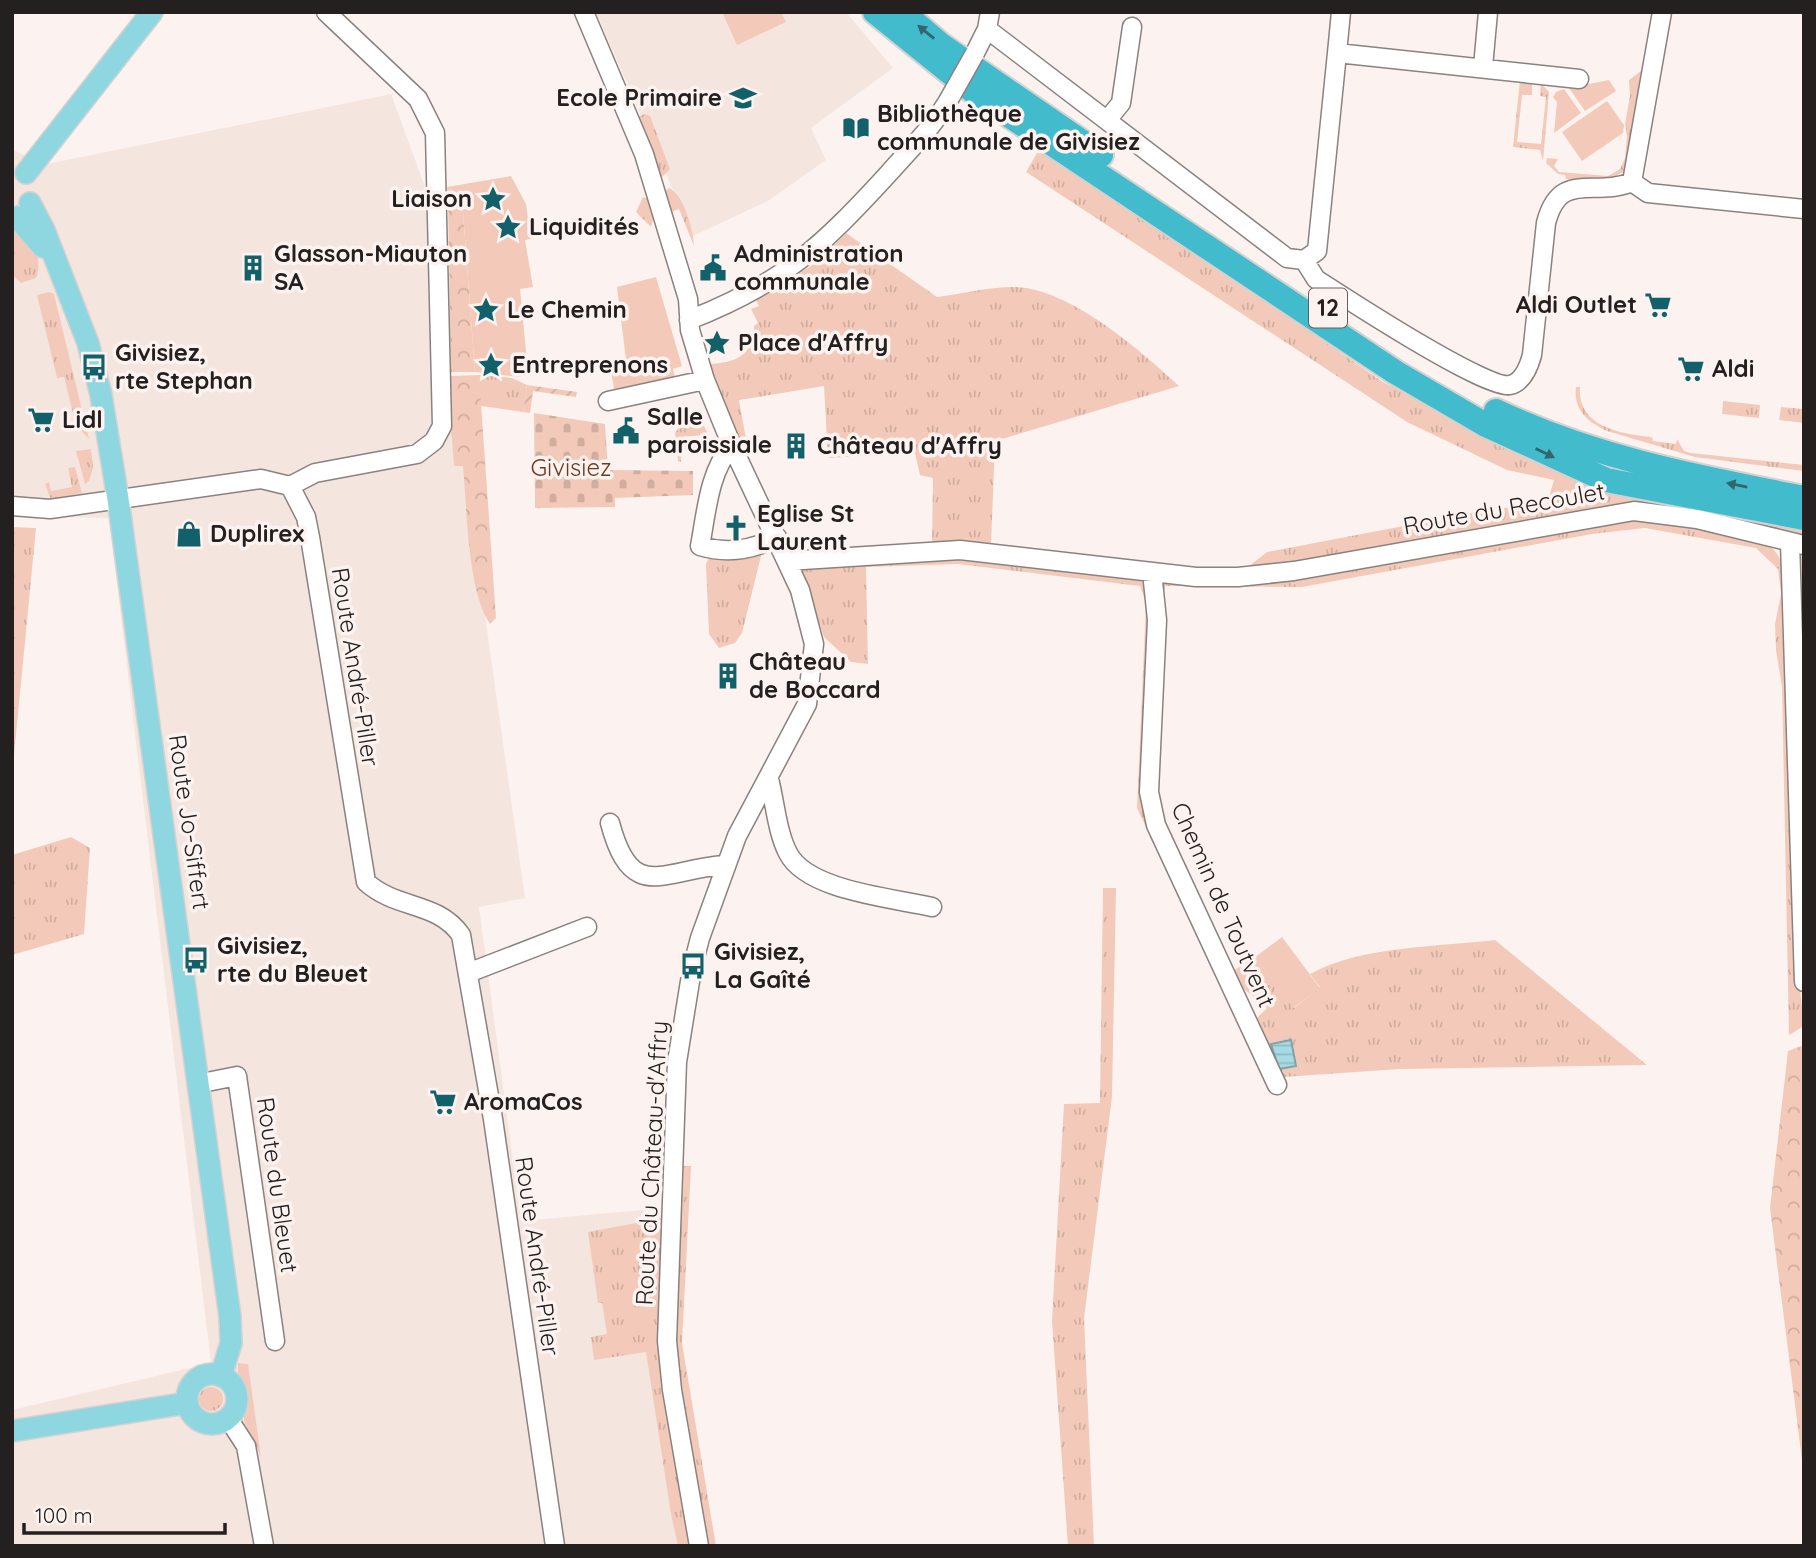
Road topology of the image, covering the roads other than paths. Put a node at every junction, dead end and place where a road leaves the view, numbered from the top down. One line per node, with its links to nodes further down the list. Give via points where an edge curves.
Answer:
1 (152, 12): 15 (main road)
2 (326, 12): 24 (street, via 418,99 435,133 442,426 434,441 417,454 315,473)
3 (584, 12): 20 (street, via 644,154 688,299)
4 (875, 12): 28 (highway, 12, one-way to 28, via 974,92 1395,372 1466,414 1606,480)
5 (902, 12): 25 (highway, 12, one-way to 5, via 1611,457 1553,438 1478,403 1391,350 1109,160)
6 (1341, 12): 11 (street)
7 (1488, 12): 12 (street)
8 (1662, 12): 16 (street)
9 (988, 20): 14 (street); 20 (street, bridge, via 953,94 842,225 811,254 741,299)
10 (1132, 27): 14 (street, via 1121,103)
11 (1337, 53): 12 (street); 19 (street, via 1317,251)
12 (1483, 67): 13 (street)
13 (1579, 79)
14 (1108, 119): 19 (street, via 1287,258)
15 (19, 169): 18 (main road, via 32,188)
16 (1632, 182): 17 (street, via 1648,193); 19 (street, via 1614,188 1575,188 1561,193 1551,207 1531,355 1522,376 1510,385 1435,352 1316,279)
17 (1804, 209)
18 (19, 213): 26 (main road, Route Jo-Siffert, via 64,280 88,344)
19 (1304, 260)
20 (689, 320): 21 (street)
21 (705, 380): 22 (street); 23 (street)
22 (608, 401)
23 (732, 446): 29 (street, Route du Château-d'Affry); 29 (street, via 724,454 711,490 700,546 722,552 751,548)
24 (290, 486): 26 (street, via 261,479); 38 (street, Route André-Piller, via 306,517 310,537 366,882 381,896 446,917 461,935)
25 (1804, 498)
26 (118, 499): 27 (street, via 50,509); 40 (main road, Route Jo-Siffert)
27 (12, 506)
28 (1804, 518)
29 (777, 537): 31 (street, Route du Château-d'Affry)
30 (1797, 543): 32 (street, Route du Recoulet, via 1697,519 1634,511 1294,571 1238,577); 39 (street, Route du Recoulet)
31 (788, 561): 32 (street, Route du Recoulet, via 960,550); 33 (street, Route du Château-d'Affry, via 814,644 811,687 800,721)
32 (1152, 572): 41 (street, Chemin de Toutvent, via 1157,620 1149,792 1156,825)
33 (769, 779): 35 (street, Route du Château-d'Affry); 36 (street, via 788,854 804,872 833,886)
34 (610, 823): 35 (street, via 628,868 646,876 658,878)
35 (724, 865): 49 (street, Route du Château-d'Affry, via 692,969 682,1022 672,1166 667,1340)
36 (932, 907)
37 (587, 927): 38 (street)
38 (468, 973): 48 (street, Route André-Piller)
39 (1804, 982)
40 (197, 1084): 42 (street, Route du Bleuet, via 237,1076); 43 (main road, Route Jo-Siffert, via 230,1317 231,1343)
41 (1277, 1085)
42 (275, 1341)
43 (221, 1376): 44 (main road, via 196,1380); 45 (main road, via 236,1395 234,1412)
44 (187, 1404): 45 (main road, via 204,1423); 46 (main road)
45 (228, 1418): 47 (street, via 246,1446)
46 (12, 1431)
47 (264, 1546)
48 (555, 1546)
49 (699, 1546)

